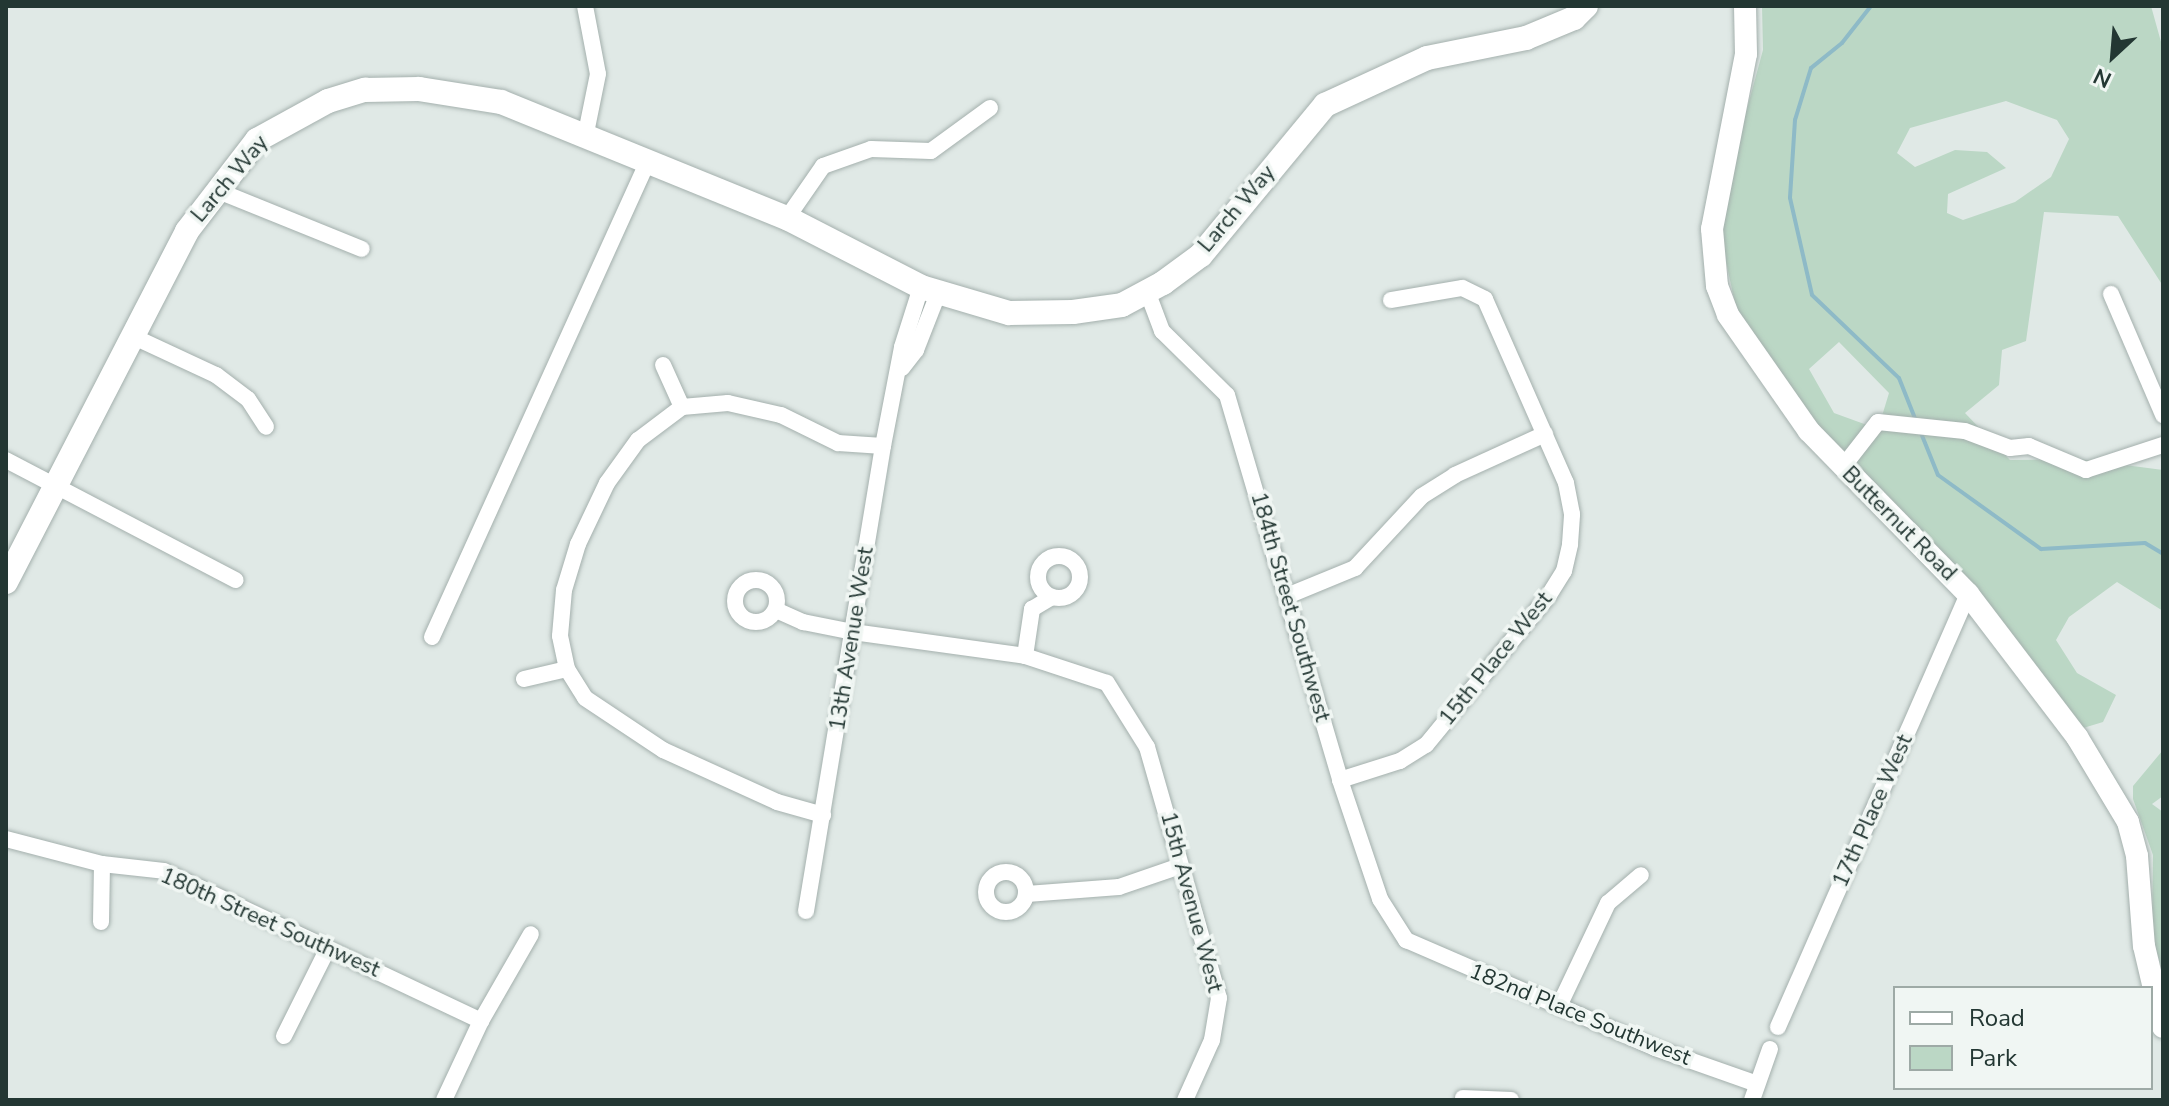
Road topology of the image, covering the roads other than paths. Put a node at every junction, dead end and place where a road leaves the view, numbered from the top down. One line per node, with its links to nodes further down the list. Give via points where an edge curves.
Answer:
1 (585, 6): 5 (street, via 598,74)
2 (1586, 6): 11 (main road, Larch Way, via 1574,18 1526,38 1427,58 1325,105 1201,255)
3 (1745, 6): 23 (street, Butternut Road, via 1746,54 1713,213 1717,286 1728,315 1809,431)
4 (990, 108): 8 (street, via 931,151 871,149 823,166)
5 (585, 138): 6 (main road, Larch Way); 7 (main road, Larch Way, via 448,90 365,90 290,118 257,140)
6 (647, 163): 8 (main road, Larch Way); 32 (street)
7 (216, 190): 9 (street); 14 (main road, Larch Way, via 187,231)
8 (787, 218): 10 (main road, Larch Way)
9 (362, 249)
10 (930, 290): 11 (main road, Larch Way, via 1009,313 1122,305); 21 (street, 13th Avenue West, via 902,347)
11 (1147, 291): 28 (street, 184th Street Southwest, via 1162,331 1227,395)
12 (2111, 294): 17 (street)
13 (1391, 300): 19 (street, 15th Place West, via 1462,288 1478,293)
14 (132, 336): 18 (street, via 216,375 248,399); 24 (main road, Larch Way)
15 (663, 365): 16 (street)
16 (682, 407): 21 (street, via 728,403 781,415 838,443); 34 (street, via 638,440 607,483 578,544 564,590 560,636)
17 (2163, 415)
18 (266, 427)
19 (1545, 434): 28 (street, via 1455,475 1422,496 1355,568); 36 (street, 15th Place West, via 1566,483 1572,514 1564,571 1557,583 1426,745 1400,761)
20 (2163, 445): 23 (street, via 2086,470 2029,446 2010,448 1941,427 1878,422)
21 (883, 446): 31 (street, 13th Avenue West)
22 (6, 460): 24 (street)
23 (1842, 468): 27 (street, Butternut Road)
24 (56, 484): 25 (street, via 141,534); 26 (main road, Larch Way)
25 (236, 580)
26 (6, 582)
27 (1968, 594): 50 (street, 17th Place West); 51 (street, Butternut Road, via 2077,737 2128,822 2137,856 2144,946)
28 (1287, 596): 36 (street, 184th Street Southwest)
29 (1052, 597): 33 (street, via 1032,609)
30 (776, 610): 31 (street, 15th Avenue West, via 803,622)
31 (853, 632): 33 (street, 15th Avenue West); 37 (street, 13th Avenue West)
32 (432, 637)
33 (1025, 656): 40 (street, 15th Avenue West, via 1107,683 1147,747)
34 (567, 669): 35 (street); 37 (street, via 585,698 663,750 763,796)
35 (524, 679)
36 (1340, 780): 46 (street, 184th Street Southwest, via 1380,899)
37 (823, 815): 43 (street, 13th Avenue West)
38 (6, 839): 39 (street, 180th Street Southwest)
39 (102, 864): 44 (street); 47 (street, 180th Street Southwest, via 164,871)
40 (1180, 866): 42 (street, via 1119,887); 57 (street, 15th Avenue West, via 1219,998 1212,1040)
41 (1641, 875): 48 (street, via 1608,903)
42 (1027, 894)
43 (806, 911)
44 (101, 922)
45 (531, 934): 49 (street)
46 (1406, 940): 48 (street, 182nd Place Southwest)
47 (328, 948): 49 (street, 180th Street Southwest); 52 (street)
48 (1560, 1004): 54 (street, 182nd Place Southwest)
49 (481, 1021): 56 (street)
50 (1778, 1027)
51 (2163, 1027)
52 (284, 1036)
53 (1770, 1049): 54 (street)
54 (1754, 1092)
55 (1463, 1098): 58 (street)
56 (444, 1100)
57 (1185, 1100)
58 (1511, 1100)

